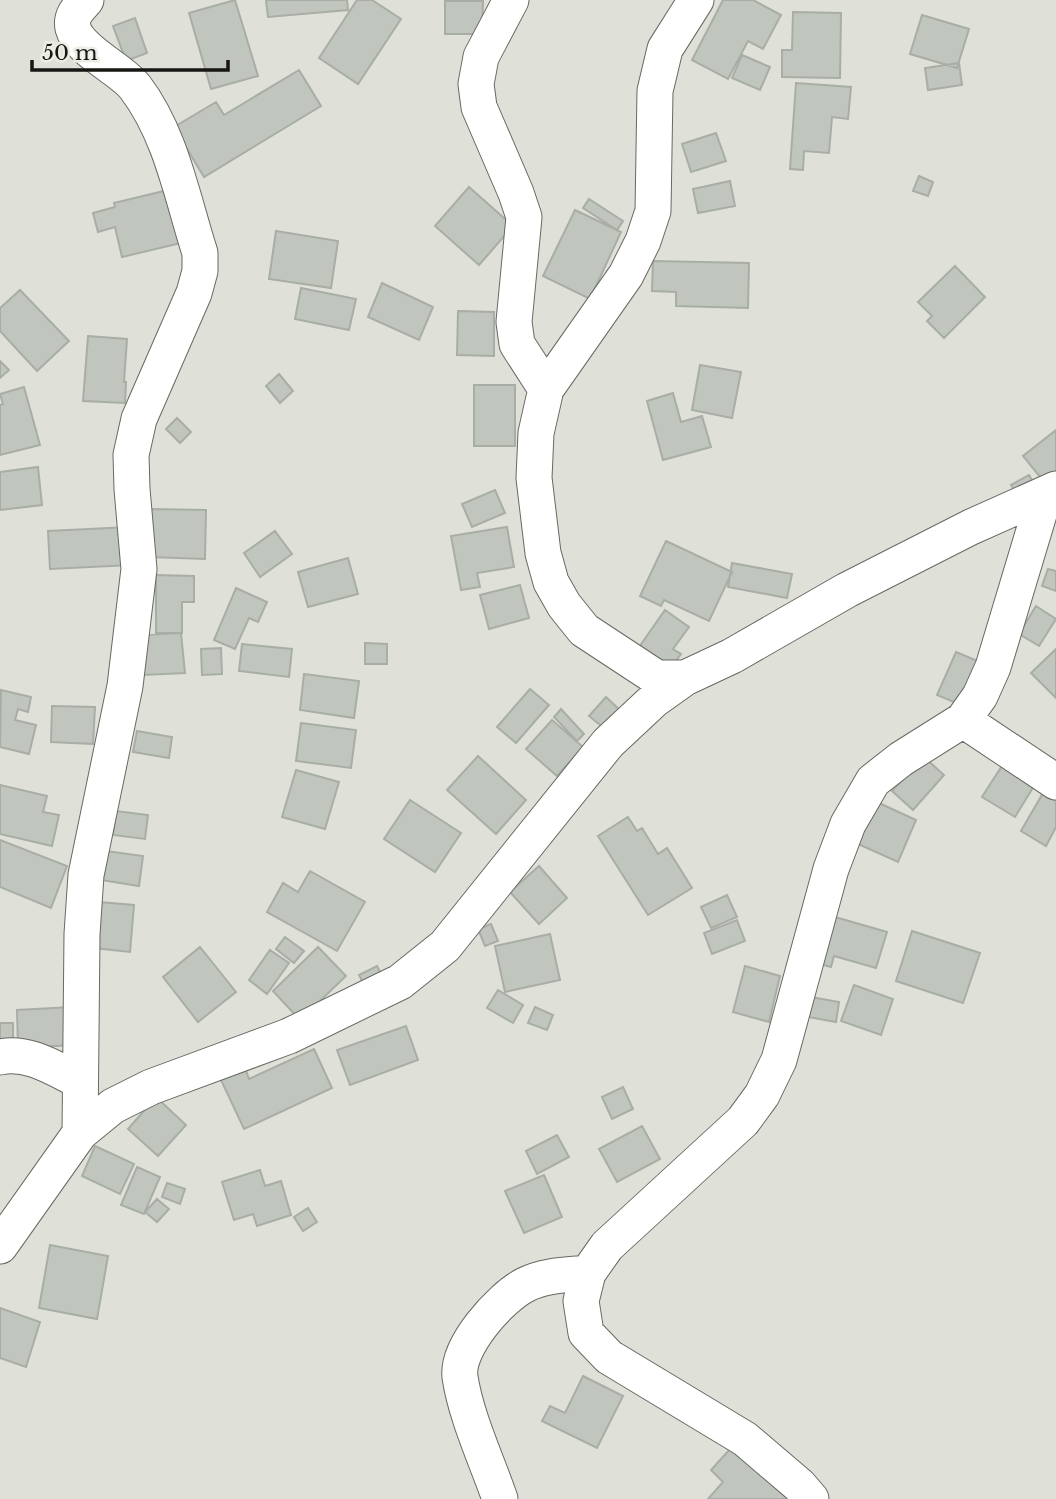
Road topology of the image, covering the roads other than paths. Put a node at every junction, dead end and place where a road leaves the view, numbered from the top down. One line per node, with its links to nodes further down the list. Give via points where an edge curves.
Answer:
1 (86, 0): 10 (street, via 72,26 87,47 132,84 161,129 200,262 194,293 139,419 131,455 138,581 125,685 86,875)
2 (511, 0): 4 (street, via 481,57 476,84 479,107 523,216 514,322 517,344)
3 (696, 0): 4 (street, via 665,49 655,91 653,211 643,241 626,275)
4 (545, 389): 6 (street, via 536,433 534,478 551,582 584,630 657,678)
5 (1050, 491): 6 (street, via 846,590); 7 (street, via 993,667)
6 (685, 678): 11 (street, via 653,700 608,743 444,946 400,982 289,1036 151,1087 113,1106)
7 (963, 720): 8 (street); 13 (street, via 873,781 849,824 831,869 779,1060 762,1095 743,1122 607,1246)
8 (1056, 782)
9 (0, 1057): 10 (street, via 29,1056)
10 (80, 1081): 11 (street)
11 (80, 1133): 12 (street)
12 (0, 1246)
13 (588, 1273): 14 (street, via 545,1277 523,1286 480,1326 463,1352 460,1375 467,1404); 15 (street, via 581,1301 586,1333 609,1357 745,1439)
14 (500, 1499)
15 (811, 1499)

